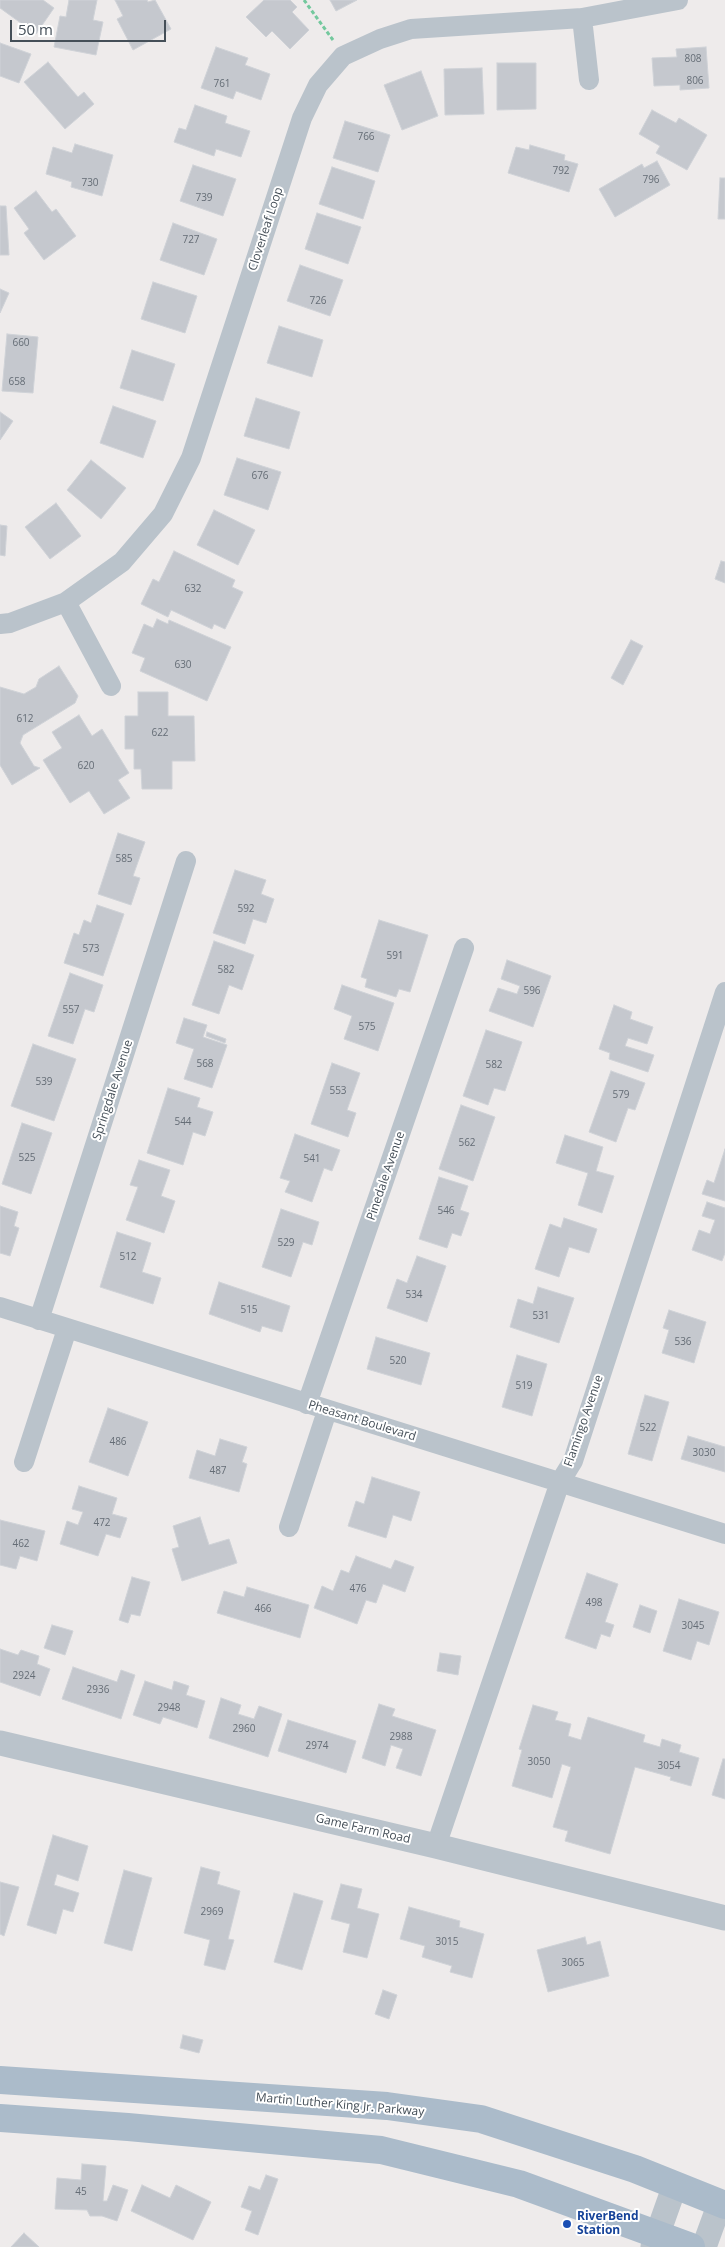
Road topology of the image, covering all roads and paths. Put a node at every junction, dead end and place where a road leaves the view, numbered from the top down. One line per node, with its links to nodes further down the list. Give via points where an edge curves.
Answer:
1 (304, 0): 4 (path)
2 (678, 0): 3 (street, Cloverleaf Loop)
3 (582, 18): 4 (street, Cloverleaf Loop, via 411,29); 5 (street)
4 (344, 56): 6 (street, Cloverleaf Loop, via 318,85 302,118 191,458 162,514 122,562)
5 (589, 80)
6 (66, 602): 7 (street, Cloverleaf Loop); 8 (street)
7 (0, 624)
8 (111, 686)
9 (186, 861): 13 (street, Springdale Avenue)
10 (464, 948): 15 (street, Pinedale Avenue)
11 (725, 992): 18 (street, Flamingo Avenue, via 573,1461)
12 (0, 1307): 13 (street, Pheasant Boulevard)
13 (39, 1320): 14 (street, Pheasant Boulevard)
14 (67, 1328): 15 (street, Pheasant Boulevard); 17 (street)
15 (307, 1404): 16 (street, Pheasant Boulevard)
16 (327, 1410): 18 (street, Pheasant Boulevard); 19 (street)
17 (24, 1462)
18 (560, 1482): 20 (street, Pheasant Boulevard); 22 (street, Flamingo Avenue)
19 (289, 1527)
20 (725, 1534)
21 (0, 1743): 22 (street, Game Farm Road)
22 (436, 1846): 23 (street, Game Farm Road)
23 (725, 1918)
24 (0, 2080): 26 (main road, Martin Luther King Jr. Parkway, via 387,2106 481,2119)
25 (0, 2118): 28 (main road, via 128,2126 381,2150 519,2184)
26 (675, 2184): 27 (main road, Martin Luther King Jr. Parkway); 28 (street)
27 (722, 2204): 30 (street)
28 (655, 2240): 29 (main road)
29 (691, 2247)
30 (704, 2247)

